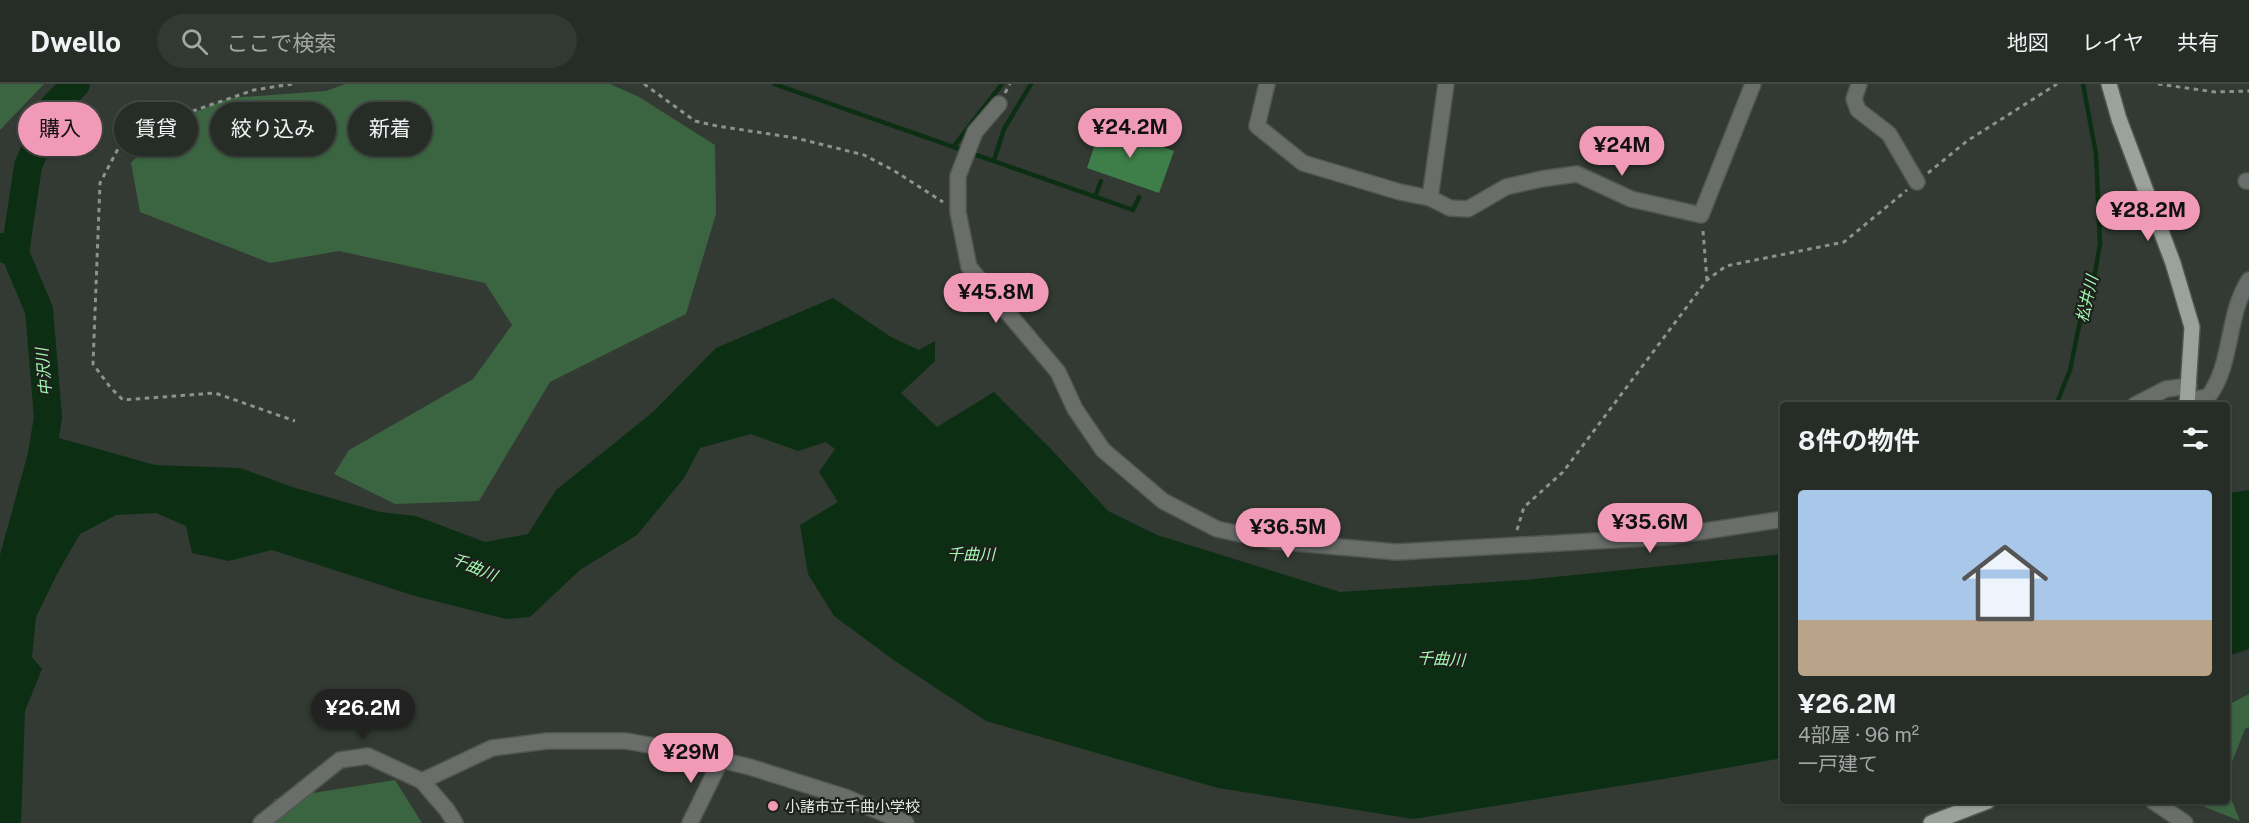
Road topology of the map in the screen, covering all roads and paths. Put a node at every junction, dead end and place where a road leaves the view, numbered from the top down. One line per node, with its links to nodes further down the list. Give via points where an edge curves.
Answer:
1 (292, 84): 20 (path, via 254,90 143,128 119,147 100,183 93,364 123,400 215,393)
2 (644, 84): 14 (path, via 695,121 796,138 864,155)
3 (1267, 84): 13 (street, via 1257,126 1303,163)
4 (1446, 84): 13 (street)
5 (1753, 84): 15 (street)
6 (1859, 84): 12 (street, via 1854,99 1858,110 1888,134)
7 (2057, 84): 12 (path, via 1967,141)
8 (2109, 84): 18 (main road, via 2192,327)
9 (2158, 84): 10 (path, via 2215,92)
10 (2249, 91)
11 (999, 104): 14 (street, via 975,132 958,176)
12 (1917, 182): 16 (path, via 1844,242 1726,266)
13 (1430, 198): 15 (street, via 1449,208 1468,208 1506,187 1577,174 1631,199)
14 (958, 212): 22 (street, via 969,267 1058,372 1075,409 1103,450 1163,501 1217,529 1272,541 1397,552)
15 (1701, 215): 16 (path)
16 (1707, 279): 22 (path, via 1563,472 1524,507)
17 (2249, 280): 18 (street, via 2234,315 2217,385 2208,398)
18 (2188, 397): 19 (street, via 2166,389)
19 (2140, 402)
20 (295, 422)
21 (1780, 520): 22 (street, via 1666,537)
22 (1512, 547)
23 (721, 760): 24 (street, via 626,741 547,741 492,748); 29 (street); 30 (street, via 845,797)
24 (422, 781): 27 (street, via 368,756 340,760); 28 (street)
25 (1980, 804): 31 (main road)
26 (2157, 804): 32 (street)
27 (261, 823)
28 (455, 823)
29 (690, 823)
30 (906, 823)
31 (1931, 823)
32 (2185, 823)

